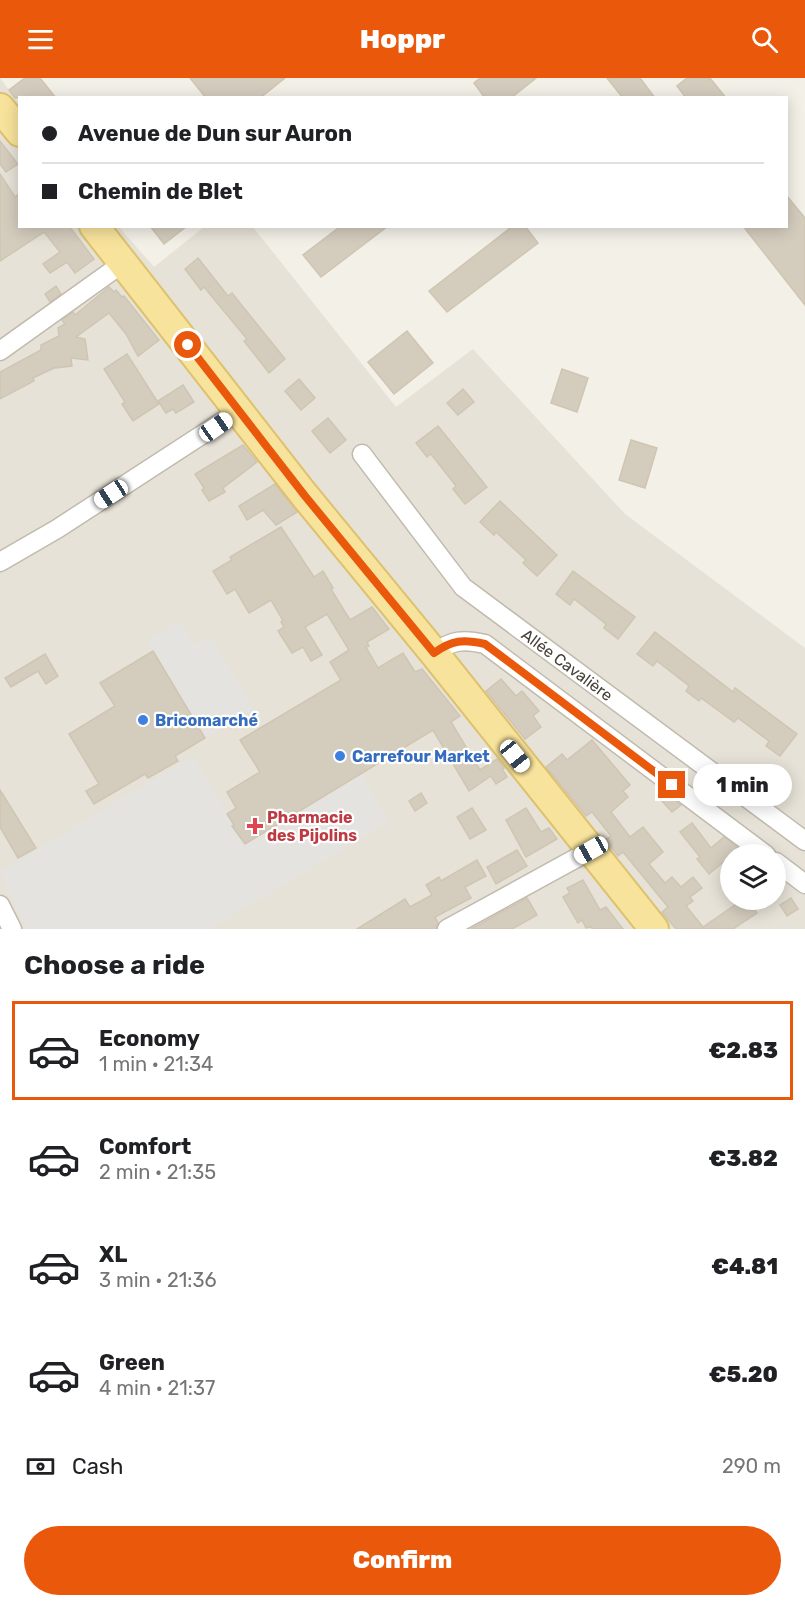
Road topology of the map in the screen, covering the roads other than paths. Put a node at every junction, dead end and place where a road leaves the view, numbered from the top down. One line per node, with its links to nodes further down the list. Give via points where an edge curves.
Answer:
1 (0, 108): 2 (main road)
2 (18, 130)
3 (96, 228): 4 (main road)
4 (123, 263): 5 (street); 6 (main road)
5 (0, 351)
6 (240, 410): 8 (street); 9 (main road)
7 (362, 454): 10 (street, Allée Cavalière, via 463,587)
8 (0, 562)
9 (434, 653): 11 (street, via 450,642 470,640 485,644); 12 (main road)
10 (805, 841)
11 (751, 844)
12 (591, 850): 17 (street); 18 (main road)
13 (786, 870): 14 (street)
14 (805, 884)
15 (0, 905): 16 (street)
16 (12, 929)
17 (447, 929)
18 (654, 929)

